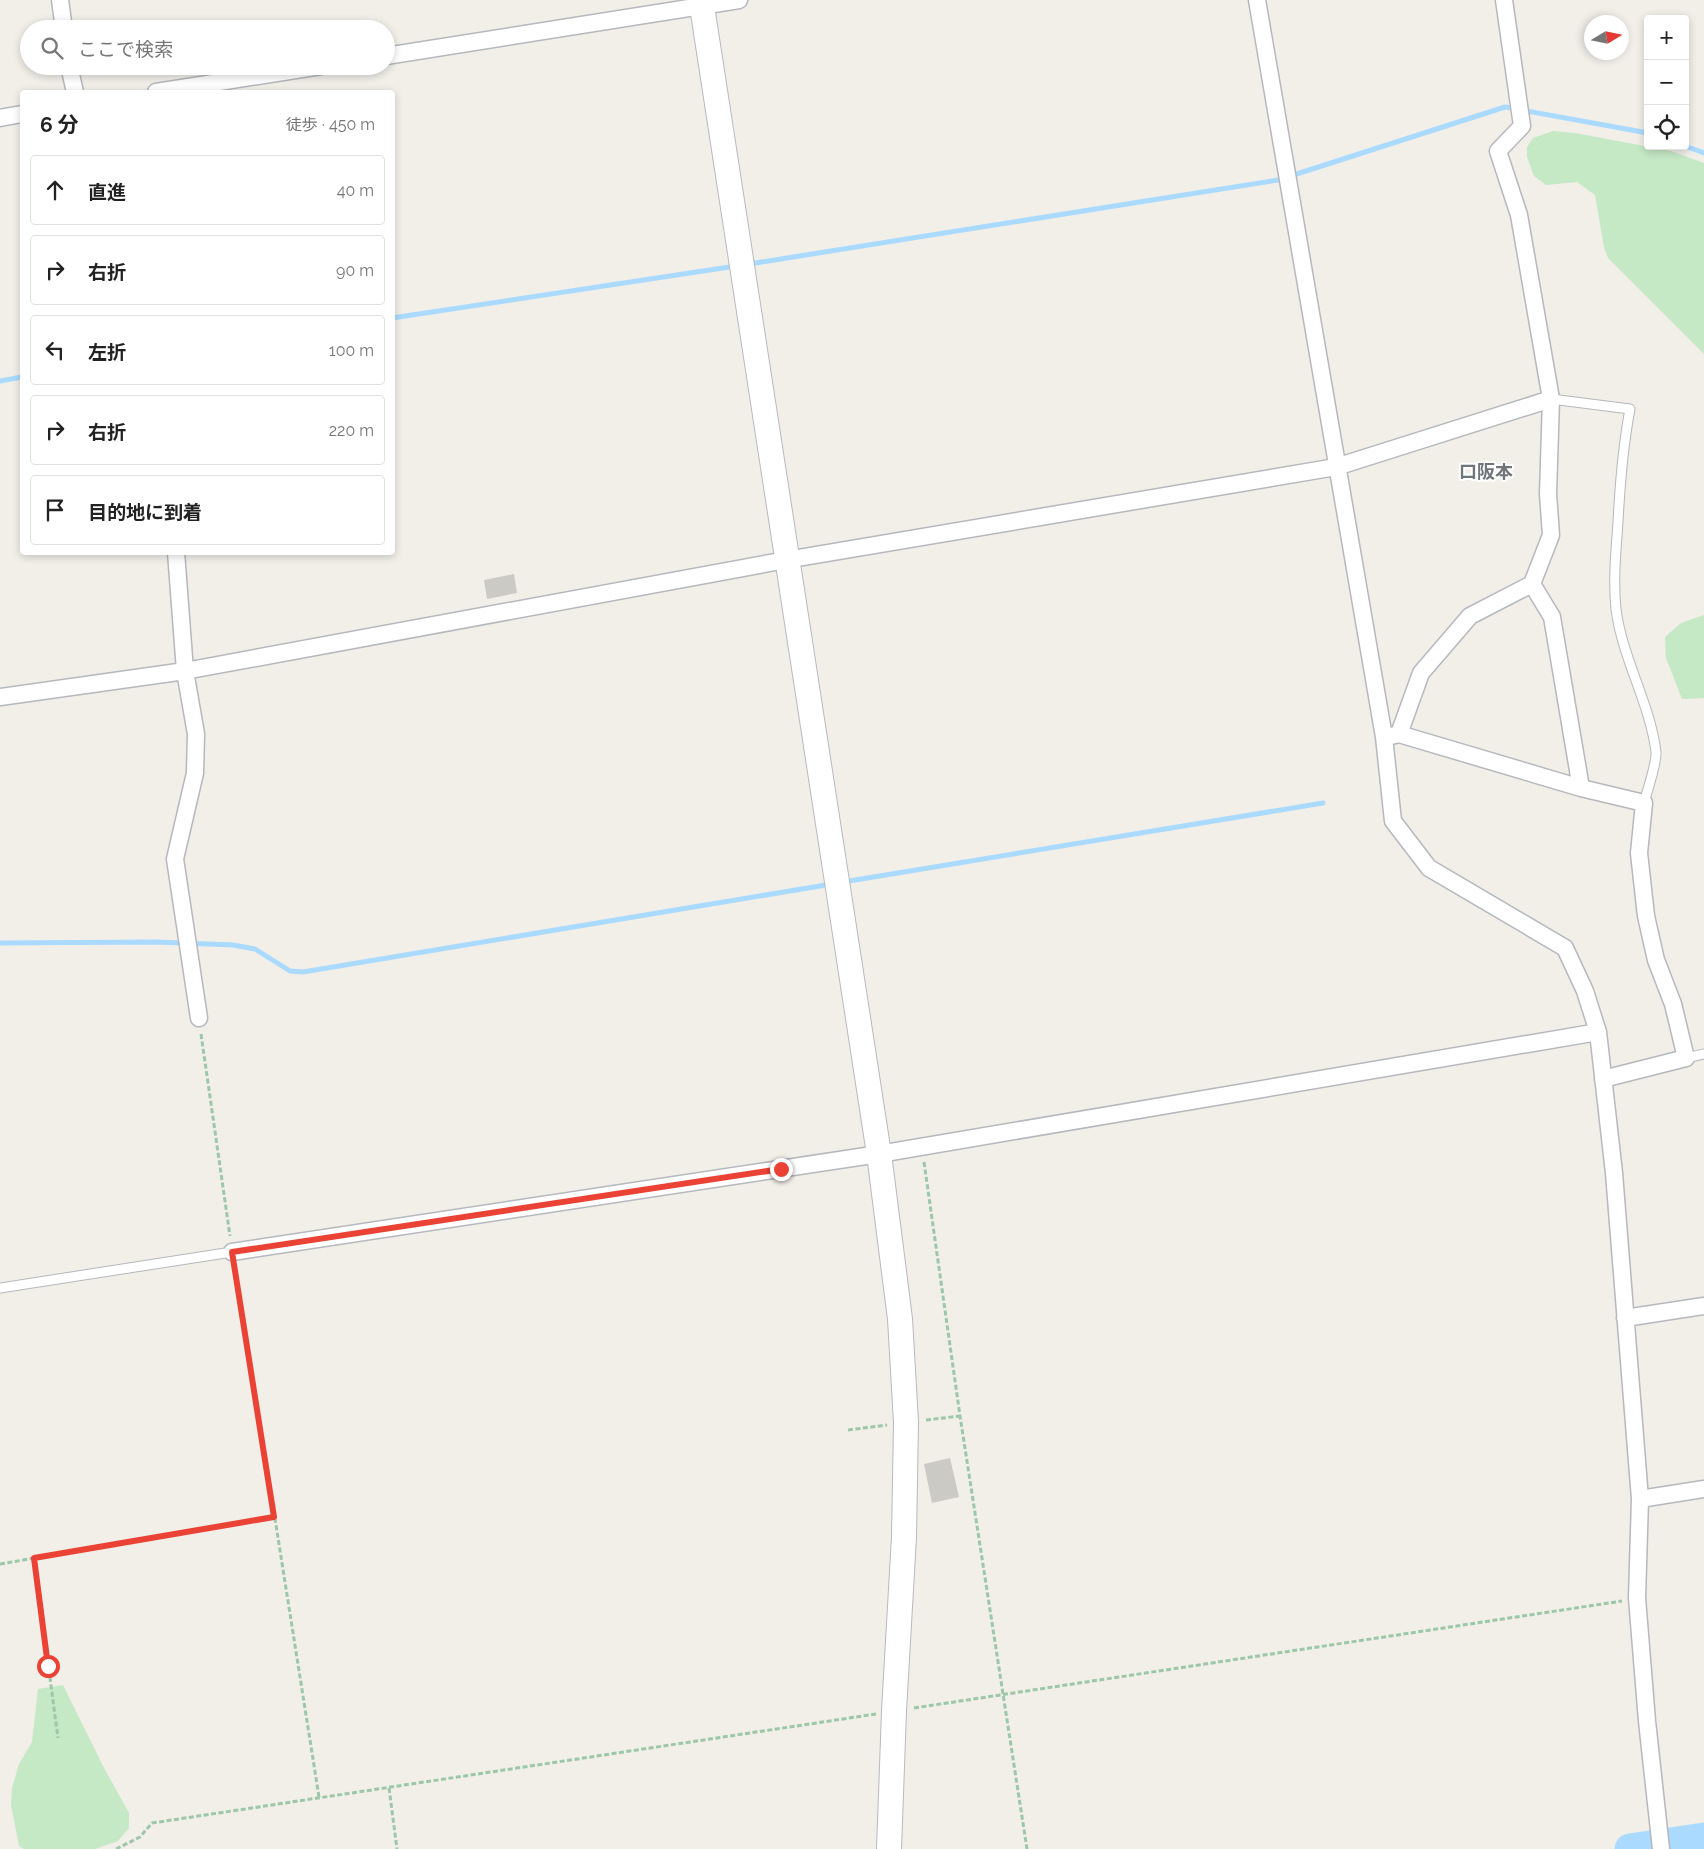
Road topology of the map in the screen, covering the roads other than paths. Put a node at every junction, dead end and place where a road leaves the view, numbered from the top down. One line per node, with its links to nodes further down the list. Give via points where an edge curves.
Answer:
1 (60, 0): 6 (street)
2 (739, 0): 5 (street)
3 (1257, 0): 15 (street)
4 (1504, 0): 14 (street, via 1522,126 1498,151 1519,215)
5 (701, 3): 7 (street); 17 (street)
6 (63, 20)
7 (395, 54)
8 (71, 75): 10 (street)
9 (264, 75): 11 (street)
10 (75, 90)
11 (169, 90)
12 (20, 114): 13 (street)
13 (0, 118)
14 (1551, 399): 15 (street); 18 (street, via 1548,494 1551,535); 23 (lane, via 1630,409 1623,443 1615,560 1616,609 1656,753)
15 (1336, 467): 17 (street); 21 (street)
16 (176, 555): 19 (street)
17 (786, 560): 19 (street); 29 (street)
18 (1532, 584): 21 (street, via 1470,616 1421,673); 22 (street, via 1552,617)
19 (185, 671): 20 (street); 24 (street, via 196,734 195,773 175,859)
20 (0, 697)
21 (1391, 736): 22 (street); 25 (street, via 1393,821 1429,868 1565,948 1585,991)
22 (1581, 788): 23 (street)
23 (1644, 803): 27 (street, via 1639,852 1646,916)
24 (199, 1018)
25 (1598, 1032): 28 (street); 29 (street)
26 (1704, 1054): 27 (lane)
27 (1686, 1058): 28 (street)
28 (1604, 1079): 33 (street)
29 (879, 1154): 30 (street); 37 (street, via 900,1319 906,1422 904,1537)
30 (232, 1252): 31 (lane)
31 (0, 1288)
32 (1704, 1306): 33 (street)
33 (1625, 1318): 35 (street)
34 (1704, 1489): 35 (street)
35 (1640, 1499): 36 (street, via 1638,1598)
36 (1660, 1844)
37 (889, 1849)

